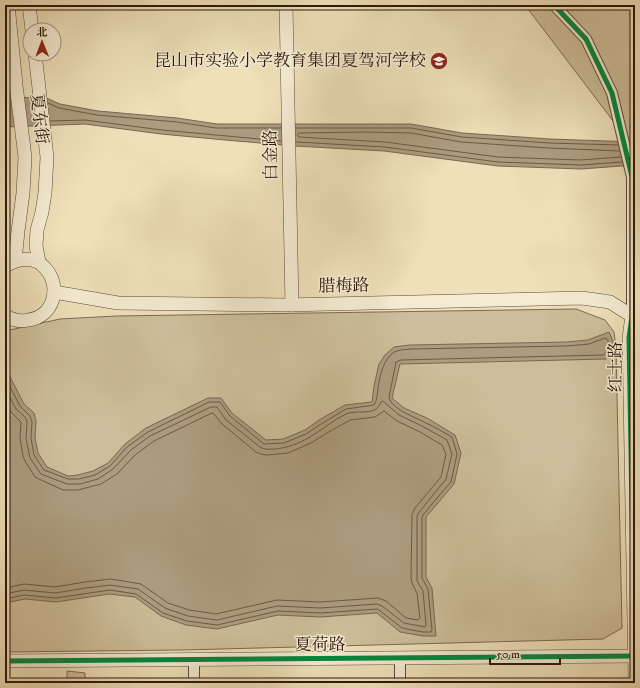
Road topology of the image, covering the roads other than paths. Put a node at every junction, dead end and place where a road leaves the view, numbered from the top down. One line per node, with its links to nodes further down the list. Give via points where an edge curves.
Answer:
1 (8, 5): 8 (street, 夏东街, via 25,158 25,177)
2 (29, 5): 5 (street)
3 (286, 5): 10 (street, 白金路)
4 (554, 5): 12 (street, 红士路, via 586,39 612,93 632,177)
5 (31, 22)
6 (35, 62): 7 (street, 夏东街, via 47,157 42,212 37,230)
7 (39, 262): 8 (street, via 27,259); 9 (street, via 53,281)
8 (10, 263)
9 (54, 292): 10 (street, 腊梅路, via 118,303); 11 (street, via 51,304 34,320 22,321)
10 (292, 305): 12 (street, 腊梅路, via 582,298 610,302)
11 (5, 315)
12 (632, 316): 13 (street, 红士路, via 629,338)
13 (633, 478): 14 (street, 红士路)
14 (635, 656): 15 (street, 夏荷路); 18 (street, 红士路)
15 (400, 658): 16 (street, 夏荷路); 20 (street)
16 (194, 660): 17 (street, 夏荷路); 19 (street)
17 (5, 661)
18 (635, 677)
19 (194, 683)
20 (400, 683)

